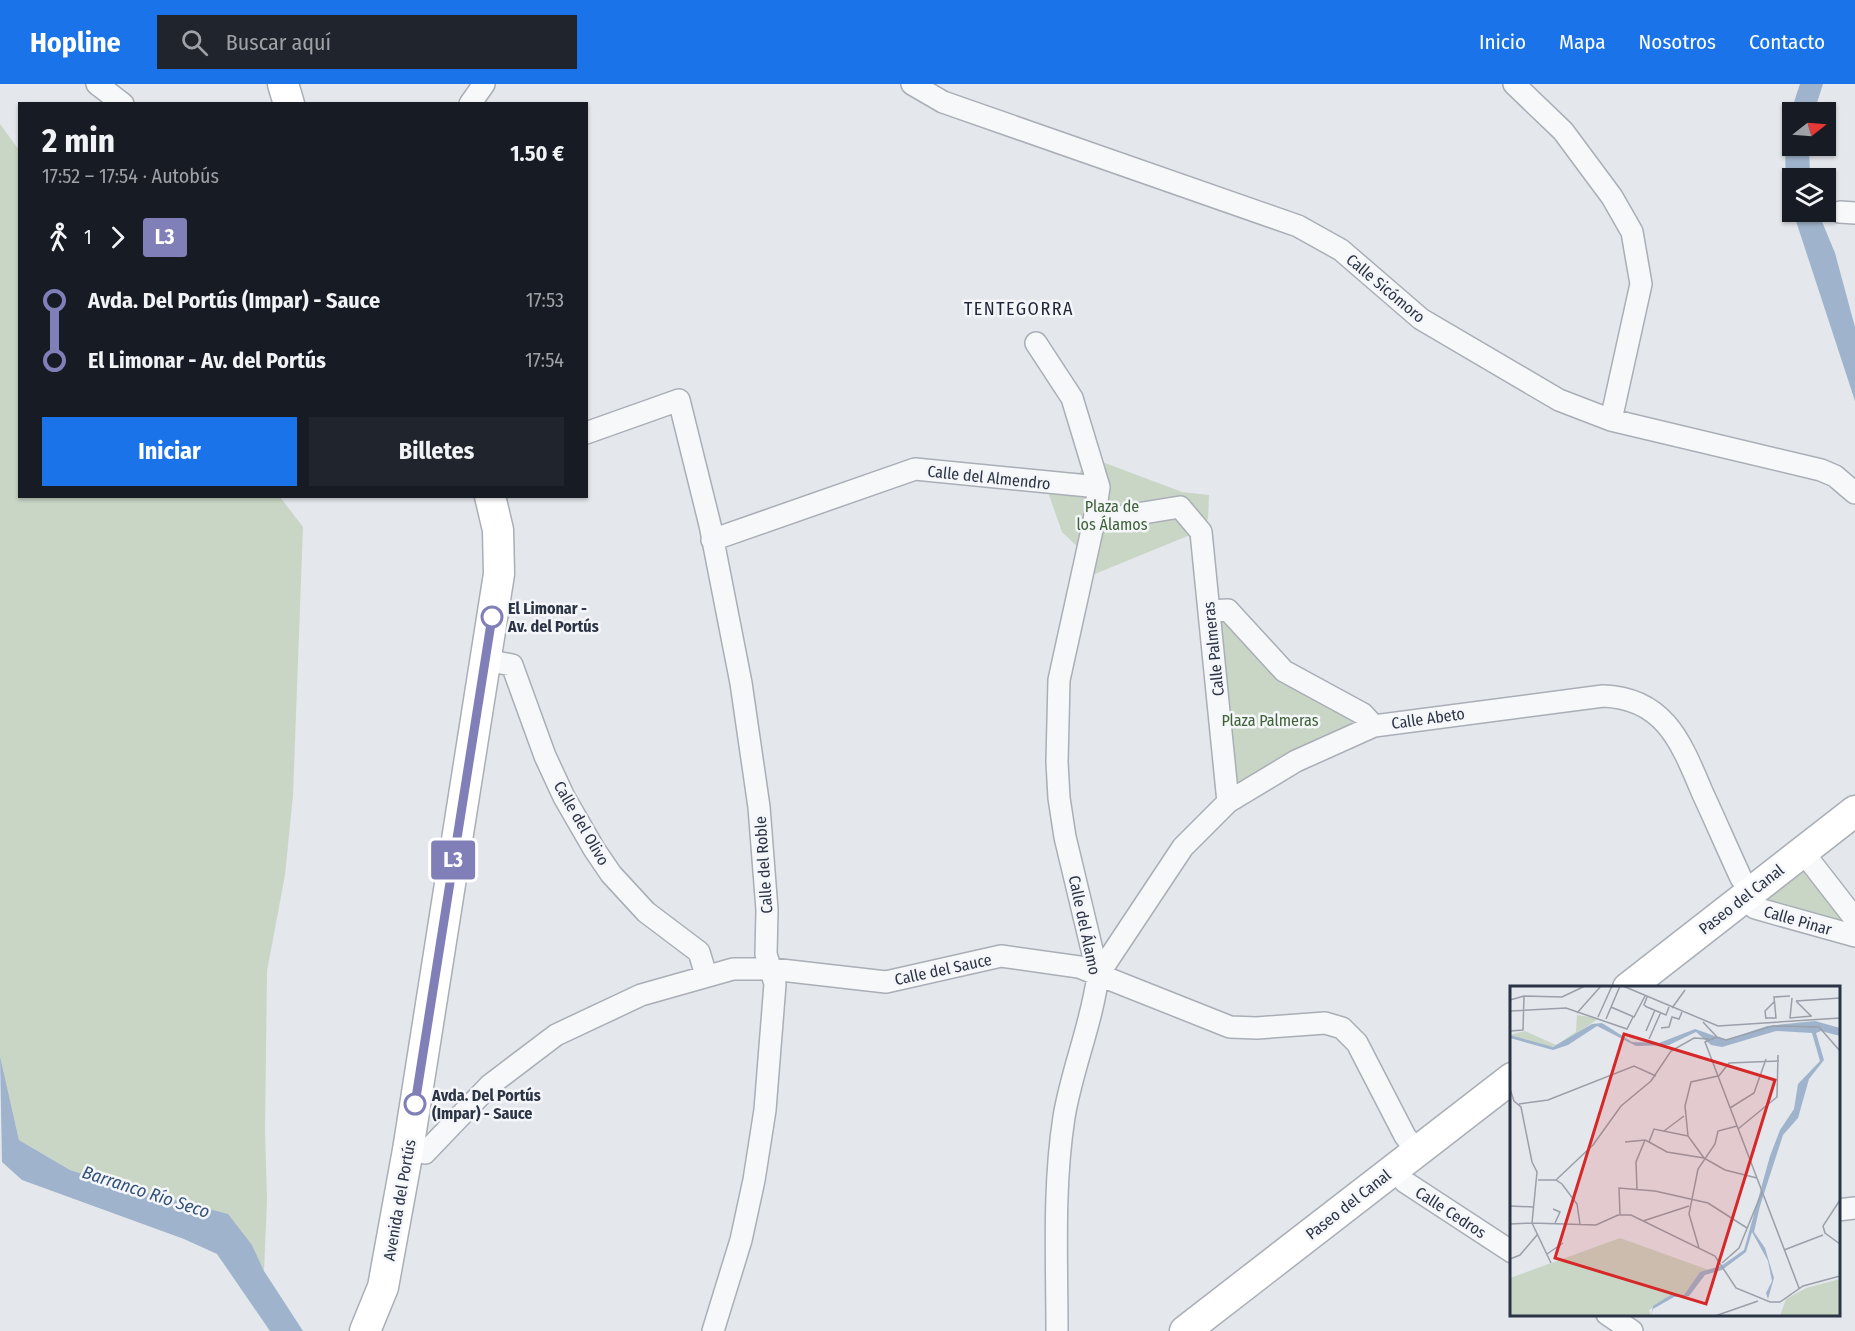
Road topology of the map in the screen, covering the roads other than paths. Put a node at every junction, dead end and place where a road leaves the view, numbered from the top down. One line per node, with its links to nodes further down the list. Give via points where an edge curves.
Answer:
1 (98, 84): 6 (street)
2 (284, 84): 7 (main road)
3 (484, 84): 8 (street)
4 (912, 84): 10 (street, Calle Sicómoro, via 944,102 1298,226 1341,250 1421,319 1467,348 1559,400)
5 (1514, 84): 10 (street, via 1563,131 1612,197 1632,232 1641,284)
6 (120, 102)
7 (288, 102)
8 (471, 102)
9 (1036, 343): 12 (street, via 1072,398)
10 (1611, 420): 13 (street, Calle Sicómoro, via 1821,470)
11 (588, 431): 16 (street, Calle del Roble, via 679,400)
12 (1099, 487): 15 (street); 16 (street, Calle del Almendro, via 915,469)
13 (1855, 493)
14 (490, 498): 18 (main road, Avenida del Portús, via 500,558)
15 (1095, 520): 17 (street, Calle Palmeras, via 1180,507 1202,532); 28 (street, Calle del Álamo, via 1059,680 1057,762 1065,837)
16 (712, 540): 26 (street, Calle del Roble, via 741,683 759,807 766,954)
17 (1209, 611): 19 (street, via 1228,610 1284,671 1363,714); 20 (street, Calle Palmeras)
18 (485, 660): 27 (street, Calle del Olivo, via 512,665 559,787 605,866 646,912 699,952); 31 (main road, Avenida del Portús)
19 (1374, 726): 20 (street, Calle Abeto, via 1296,761); 23 (street, Calle Abeto, via 1591,697 1628,699 1656,714 1675,734)
20 (1228, 802): 28 (street, Calle Abeto, via 1183,847)
21 (1855, 811): 22 (main road, Paseo del Canal)
22 (1803, 852): 23 (main road, Paseo del Canal); 24 (street, Calle Pinar)
23 (1748, 894): 25 (street, Calle Pinar, via 1755,908); 29 (main road, Paseo del Canal)
24 (1855, 919)
25 (1855, 936)
26 (772, 969): 27 (street, Calle del Sauce, via 733,969); 28 (street, Calle del Sauce, via 886,982 1001,956 1079,967); 38 (street, Calle del Roble, via 775,984 765,1110 756,1169 741,1239)
27 (705, 975): 31 (street, Calle del Sauce, via 621,1004 556,1035 490,1084 425,1153)
28 (1098, 975): 32 (street, Calle del Sauce, via 1230,1027 1325,1023 1342,1028 1357,1043 1406,1136); 39 (street, Calle del Álamo, via 1061,1140)
29 (1629, 986)
30 (1510, 1080): 32 (main road, Paseo del Canal)
31 (408, 1150): 37 (main road, Avenida del Portús, via 384,1280)
32 (1406, 1160): 35 (street, Calle Cedros, via 1405,1182); 40 (main road, Paseo del Canal)
33 (1855, 1208): 34 (street)
34 (1840, 1210)
35 (1510, 1251)
36 (1610, 1316): 41 (street)
37 (364, 1331)
38 (713, 1331)
39 (1057, 1331)
40 (1185, 1331)
41 (1632, 1331)

